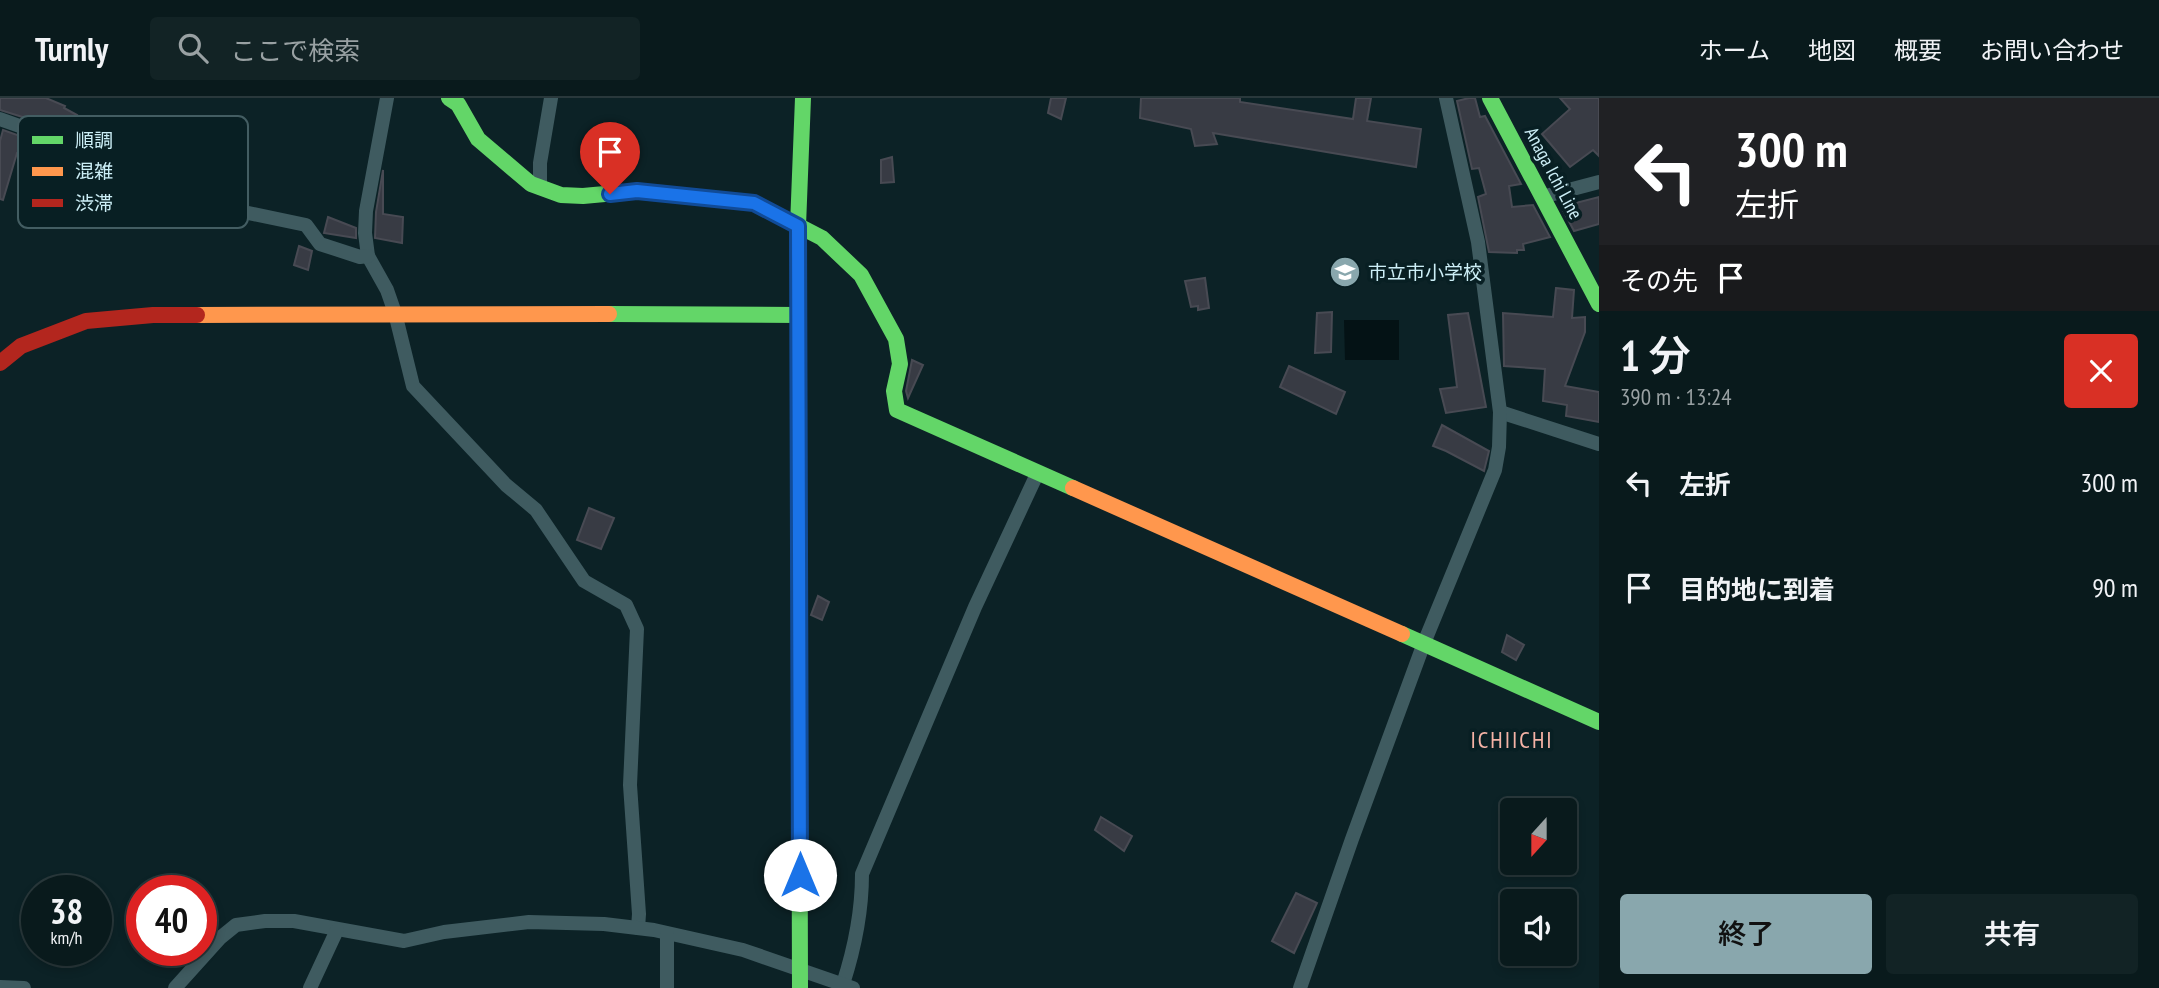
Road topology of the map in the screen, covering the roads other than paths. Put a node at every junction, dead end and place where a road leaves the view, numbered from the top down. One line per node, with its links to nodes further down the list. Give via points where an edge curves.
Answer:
1 (387, 98): 14 (street, via 366,211)
2 (449, 98): 10 (street, via 458,104 478,139)
3 (551, 98): 10 (street, via 540,163)
4 (803, 98): 13 (street)
5 (1446, 98): 19 (street, via 1478,242)
6 (1490, 98): 11 (street, Anaga Ichi Line)
7 (0, 119): 8 (street)
8 (18, 125)
9 (1599, 183): 11 (street)
10 (541, 188): 13 (street, via 561,195 637,191 754,203)
11 (1542, 197): 15 (street, Anaga Ichi Line)
12 (248, 213): 14 (street, via 306,225 320,244)
13 (798, 226): 17 (street); 21 (street, via 829,243 861,275 896,339 900,364 894,391 897,410)
14 (368, 256): 16 (street)
15 (1599, 304)
16 (395, 313): 17 (street); 18 (street, via 153,314 86,321 21,346); 24 (street, via 413,386 506,485 536,510 584,581 626,605 637,629 630,785)
17 (799, 315): 27 (street)
18 (0, 363)
19 (1500, 412): 20 (street); 22 (street, via 1495,470)
20 (1599, 444)
21 (1038, 472): 22 (street); 28 (street, via 975,607 862,874 862,909)
22 (1424, 643): 23 (street); 35 (street)
23 (1599, 722)
24 (638, 928): 25 (street, via 529,922 404,941); 26 (street)
25 (337, 930): 31 (street, via 294,921 236,925); 32 (street)
26 (667, 934): 27 (street, via 743,950); 33 (street)
27 (800, 969): 28 (street); 34 (street)
28 (848, 986)
29 (0, 987): 30 (street)
30 (24, 988)
31 (175, 988)
32 (310, 988)
33 (667, 988)
34 (800, 988)
35 (1300, 988)

